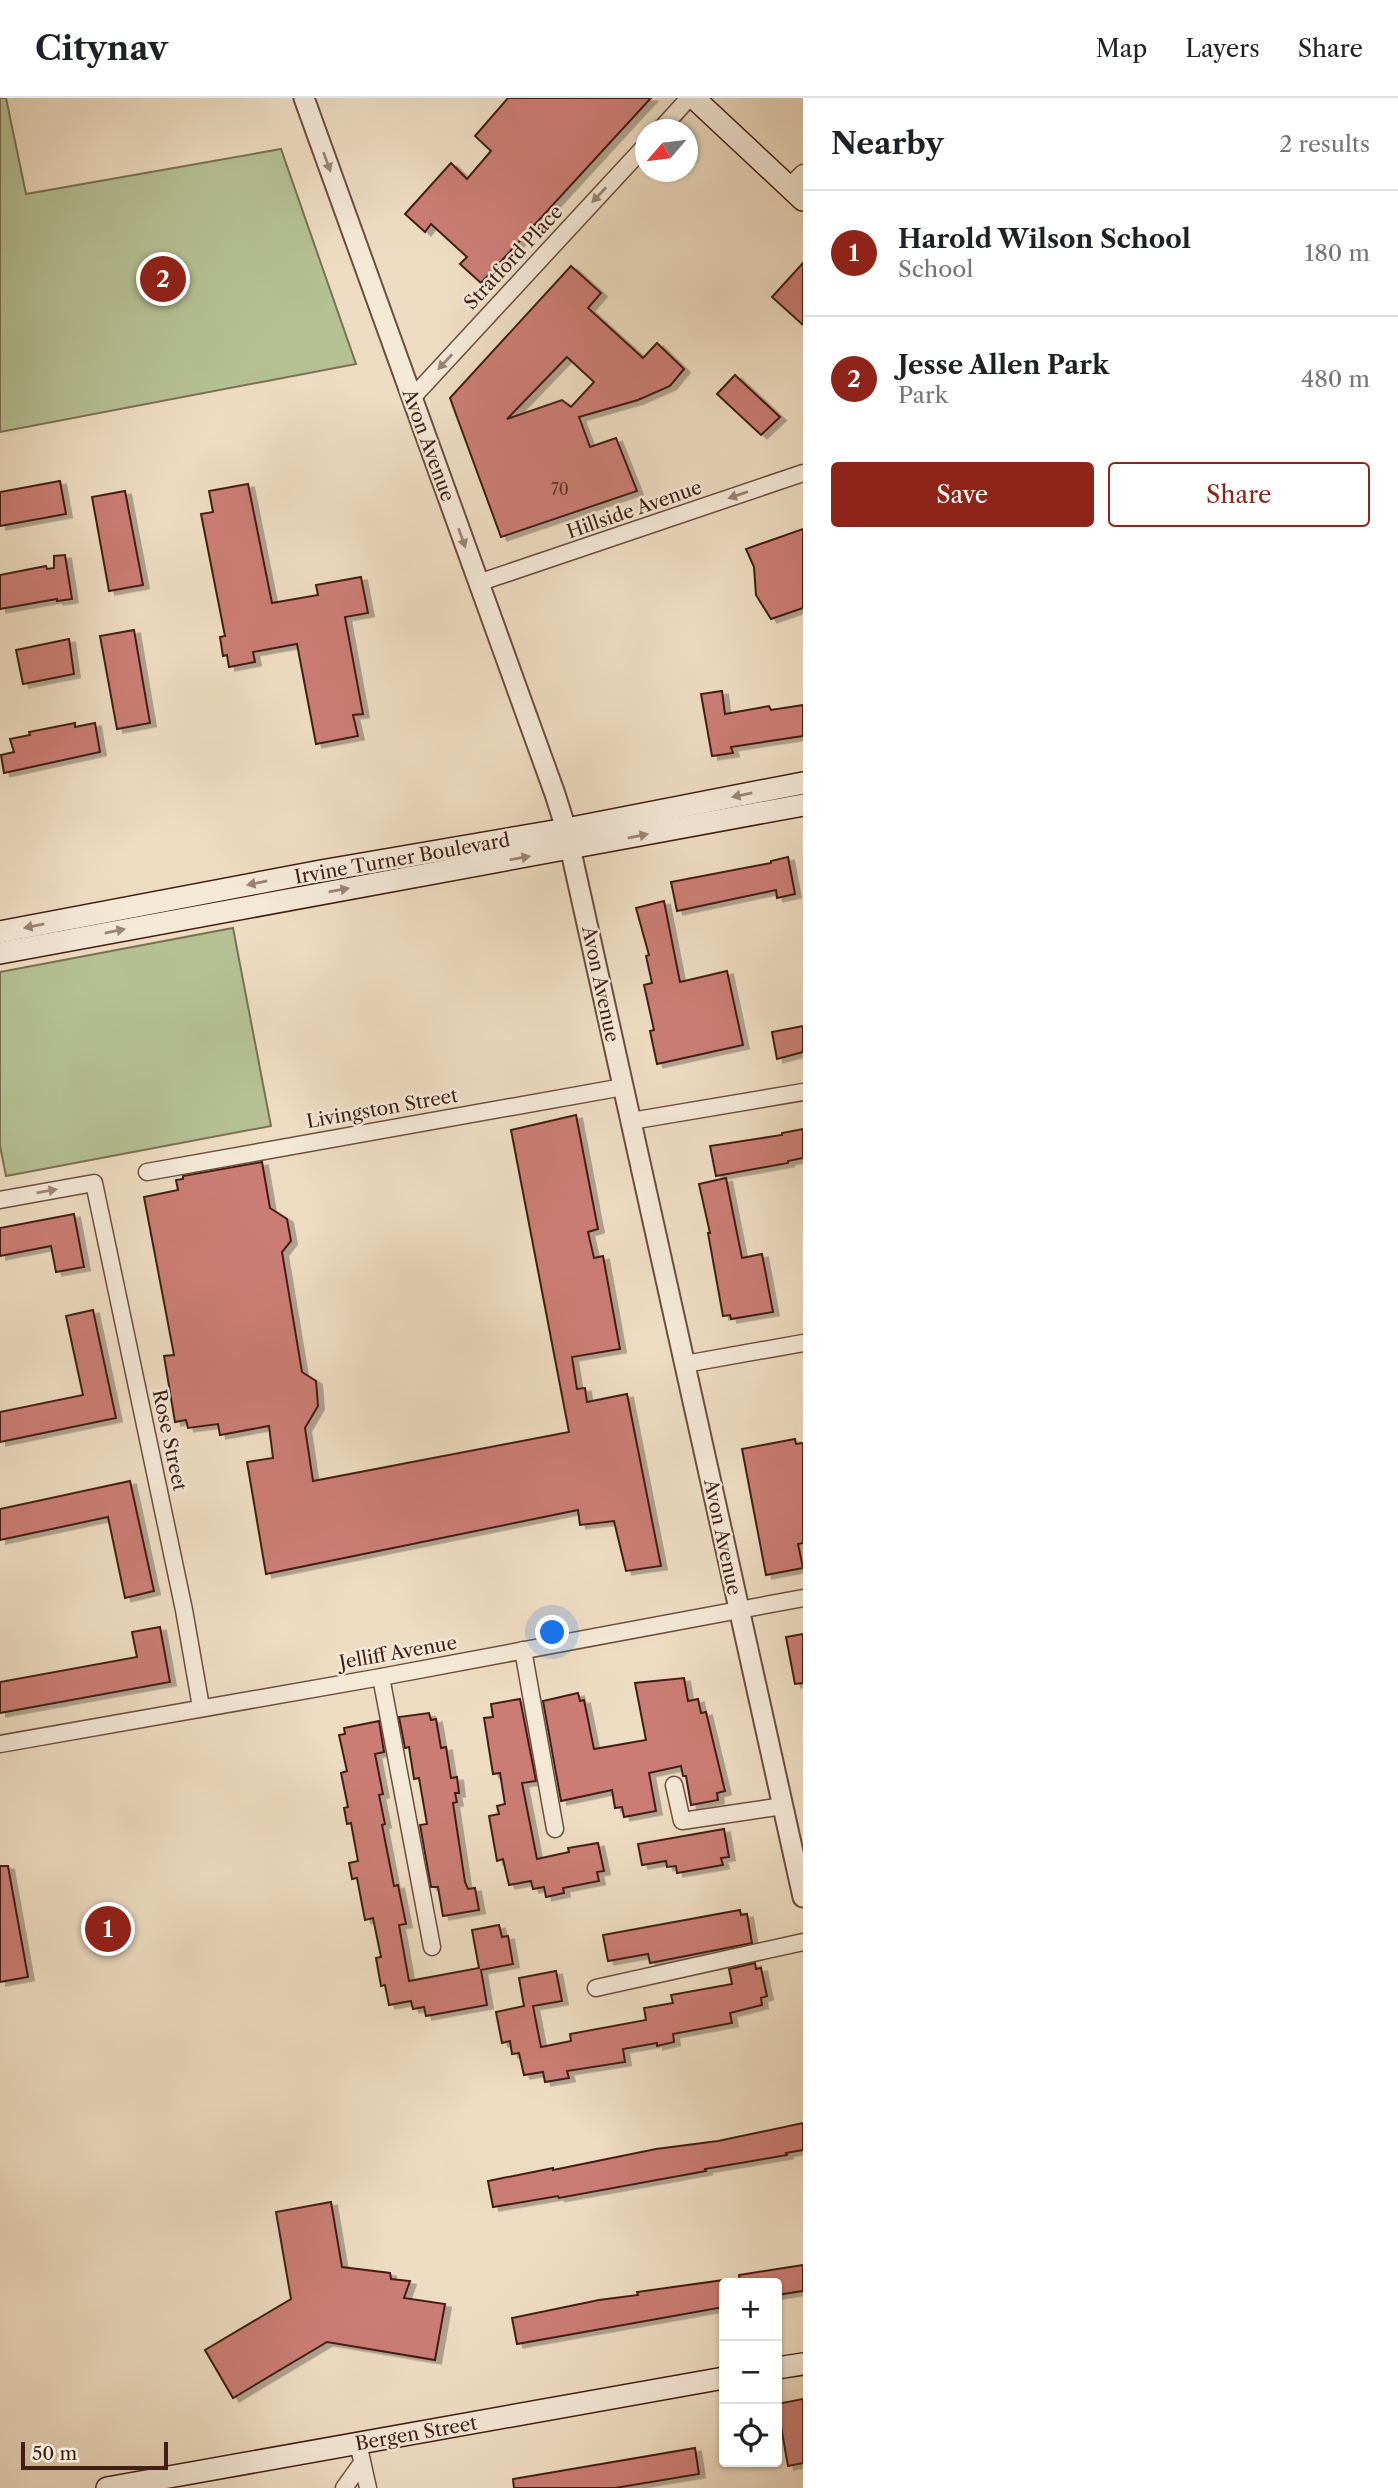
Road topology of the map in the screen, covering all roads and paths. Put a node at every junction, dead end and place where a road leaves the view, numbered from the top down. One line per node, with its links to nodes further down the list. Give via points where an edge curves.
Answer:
1 (304, 98): 6 (street, Avon Avenue, one-way to 6)
2 (691, 98): 3 (street); 5 (main road)
3 (671, 119)
4 (635, 157): 6 (street, Stratford Place, one-way to 6)
5 (798, 187)
6 (412, 398): 8 (street, Avon Avenue, one-way to 8)
7 (803, 474): 8 (street, Hillside Avenue, one-way to 8)
8 (478, 583): 11 (street, Avon Avenue)
9 (803, 783): 11 (main road, Irvine Turner Boulevard, one-way to 11)
10 (803, 805): 11 (main road, Irvine Turner Boulevard, one-way to 10)
11 (568, 839): 12 (main road, Irvine Turner Boulevard, one-way to 12, via 321,871); 13 (main road, Irvine Turner Boulevard, one-way to 11); 14 (street, Avon Avenue)
12 (0, 932)
13 (0, 953)
14 (623, 1087): 16 (street, Avon Avenue); 17 (street, Livingston Street)
15 (803, 1092): 16 (street)
16 (631, 1121): 20 (street, Avon Avenue)
17 (148, 1172)
18 (0, 1200): 25 (street, Rose Street, one-way to 25, via 94,1183)
19 (803, 1343): 20 (street)
20 (685, 1364): 22 (street, Avon Avenue)
21 (803, 1598): 22 (street, Jelliff Avenue)
22 (739, 1610): 23 (street, Jelliff Avenue); 28 (street, Avon Avenue)
23 (523, 1650): 24 (street, Jelliff Avenue); 29 (street)
24 (381, 1677): 25 (street, Jelliff Avenue); 33 (street)
25 (201, 1707): 26 (street, Jelliff Avenue)
26 (0, 1744)
27 (674, 1785): 28 (street, via 682,1821)
28 (783, 1806): 30 (street, Avon Avenue)
29 (555, 1829)
30 (798, 1851): 31 (street, Avon Avenue)
31 (803, 1897)
32 (803, 1942): 34 (street)
33 (432, 1947)
34 (596, 1988)
35 (803, 2364): 36 (main road)
36 (782, 2367)
37 (719, 2379): 38 (main road, Bergen Street)
38 (360, 2453): 39 (main road, Bergen Street); 40 (street); 41 (street)
39 (107, 2488)
40 (344, 2488)
41 (368, 2488)

